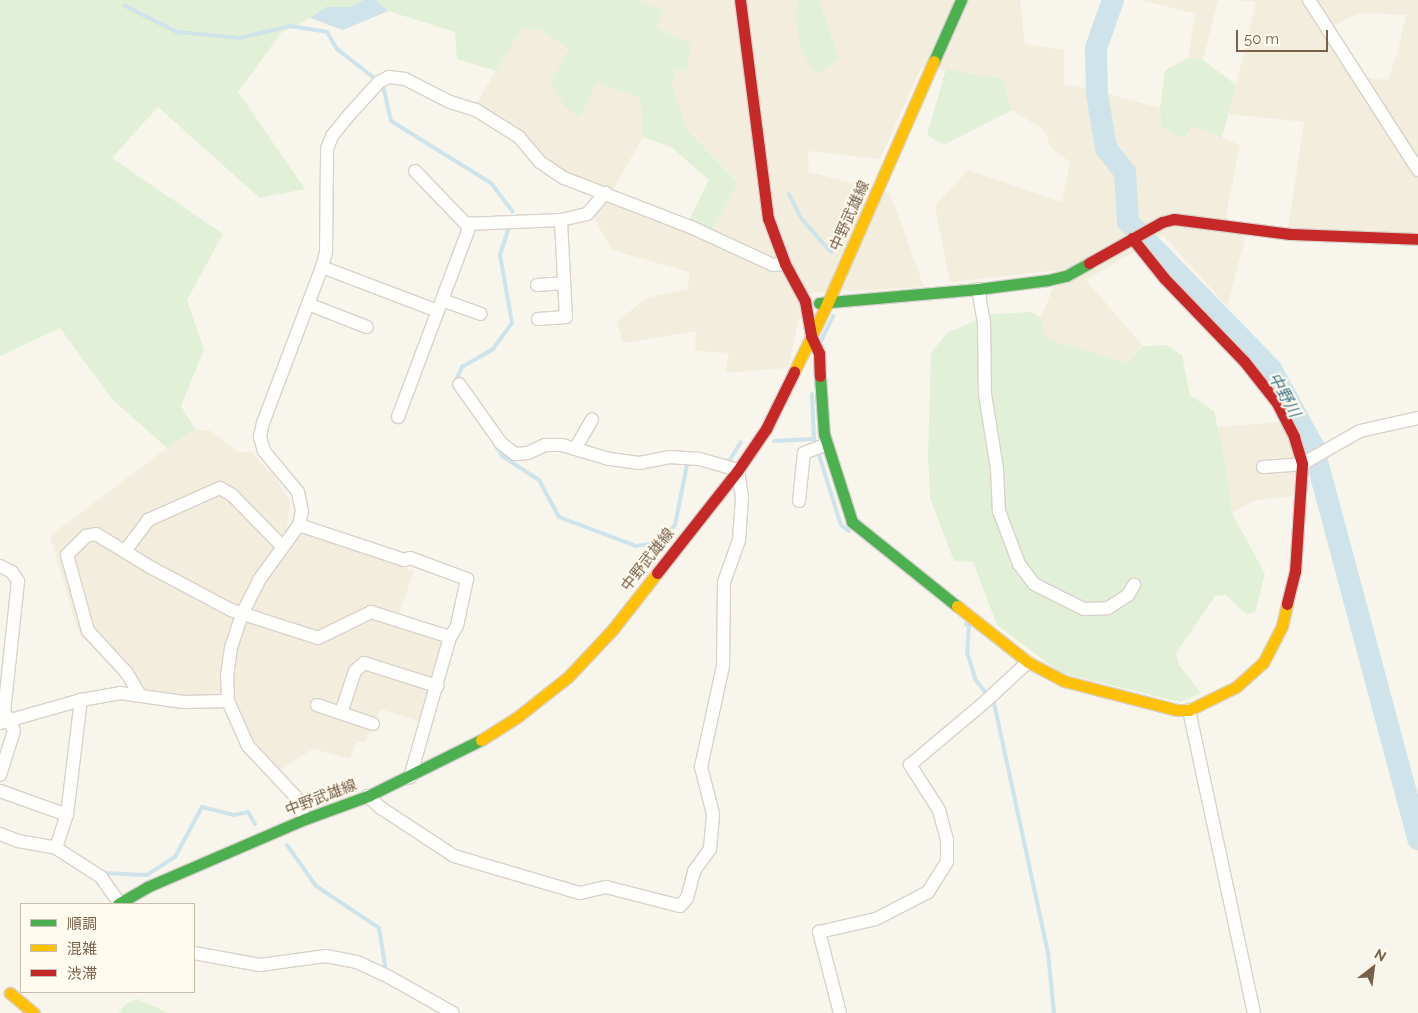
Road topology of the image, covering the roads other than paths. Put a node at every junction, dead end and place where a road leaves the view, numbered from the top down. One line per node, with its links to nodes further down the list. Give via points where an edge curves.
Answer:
1 (740, 0): 11 (street, via 768,218)
2 (961, 0): 17 (street, 中野武雄線)
3 (1309, 0): 4 (street)
4 (1418, 170)
5 (415, 171): 8 (street, via 466,224)
6 (605, 193): 7 (street, via 587,214); 11 (street, via 773,265); 12 (street, via 564,178 540,162 519,137 476,110 450,102 405,79 389,77 379,82 350,114 332,136 327,149 326,252)
7 (560, 220): 8 (street); 13 (street)
8 (471, 224): 19 (street)
9 (1132, 238): 10 (street, via 1174,219 1191,219 1290,234); 15 (street, via 1066,276); 30 (street, via 1164,278 1244,361 1277,403 1294,436)
10 (1418, 239)
11 (785, 264): 16 (street)
12 (322, 267): 18 (street); 19 (street)
13 (564, 283): 14 (street); 21 (street, via 566,318)
14 (536, 285)
15 (978, 290): 17 (street); 38 (street, via 984,324 985,394 997,469 999,511 1020,564 1034,584 1084,609 1108,608 1128,595)
16 (805, 301): 17 (street); 23 (street)
17 (828, 302): 23 (street, 中野武雄線)
18 (308, 304): 22 (street); 34 (street, via 262,423 260,437 264,451 298,492 302,511)
19 (440, 305): 20 (street); 25 (street)
20 (481, 314)
21 (538, 319)
22 (367, 327)
23 (811, 336): 28 (street, via 819,353); 32 (street, 中野武雄線, via 766,429)
24 (459, 384): 29 (street, via 501,443 515,454 528,453 544,445)
25 (398, 417)
26 (1418, 418): 30 (street, via 1360,431)
27 (592, 419): 29 (street)
28 (827, 444): 33 (street, via 804,453); 41 (street, via 852,522)
29 (575, 449): 32 (street, via 609,459 639,463 670,457 699,459)
30 (1302, 464): 31 (street); 47 (street, via 1295,571 1282,626 1263,663 1236,687)
31 (1262, 467)
32 (738, 470): 52 (street, 中野武雄線, via 613,629 568,677 483,739); 54 (street, via 742,498 739,540 724,582 724,666 701,767 713,814 710,849 694,871 687,898 680,906 606,887 580,893 454,856)
33 (799, 501)
34 (299, 525): 35 (street); 40 (street, via 467,578 457,626)
35 (282, 546): 36 (street, via 232,495 220,488 148,520); 39 (street, via 259,580)
36 (125, 551): 39 (street); 43 (street, via 96,534 86,536 67,555 88,631 126,672)
37 (0, 566): 49 (street, via 12,572 18,581)
38 (1134, 585)
39 (242, 614): 40 (street, via 318,638 371,612); 45 (street, via 231,648)
40 (450, 637): 42 (street)
41 (1028, 662): 47 (street, via 1064,682 1177,710); 67 (street, via 910,765 939,810 947,840 947,862 928,892 876,919 819,932)
42 (437, 686): 48 (street, via 364,663 355,671); 52 (street)
43 (140, 695): 44 (street, via 120,693); 45 (street, via 183,702)
44 (81, 700): 49 (street); 55 (street)
45 (228, 701): 56 (street, via 248,746 295,796)
46 (318, 705): 48 (street)
47 (1189, 710): 68 (street)
48 (340, 713): 50 (street)
49 (4, 722): 51 (street, via 14,731)
50 (373, 724)
51 (0, 775)
52 (410, 777): 54 (street, 中野武雄線)
53 (0, 792): 55 (street)
54 (368, 796): 56 (street, 中野武雄線)
55 (67, 815): 58 (street)
56 (305, 819): 60 (street, 中野武雄線, via 147,887)
57 (0, 834): 58 (street)
58 (56, 848): 59 (street, via 101,877)
59 (118, 903)
60 (121, 903)
61 (195, 953): 66 (street, via 260,965 326,956 357,962)
62 (20, 983): 63 (street)
63 (10, 993): 64 (street); 65 (street)
64 (0, 1002)
65 (34, 1013)
66 (453, 1013)
67 (840, 1013)
68 (1254, 1013)

